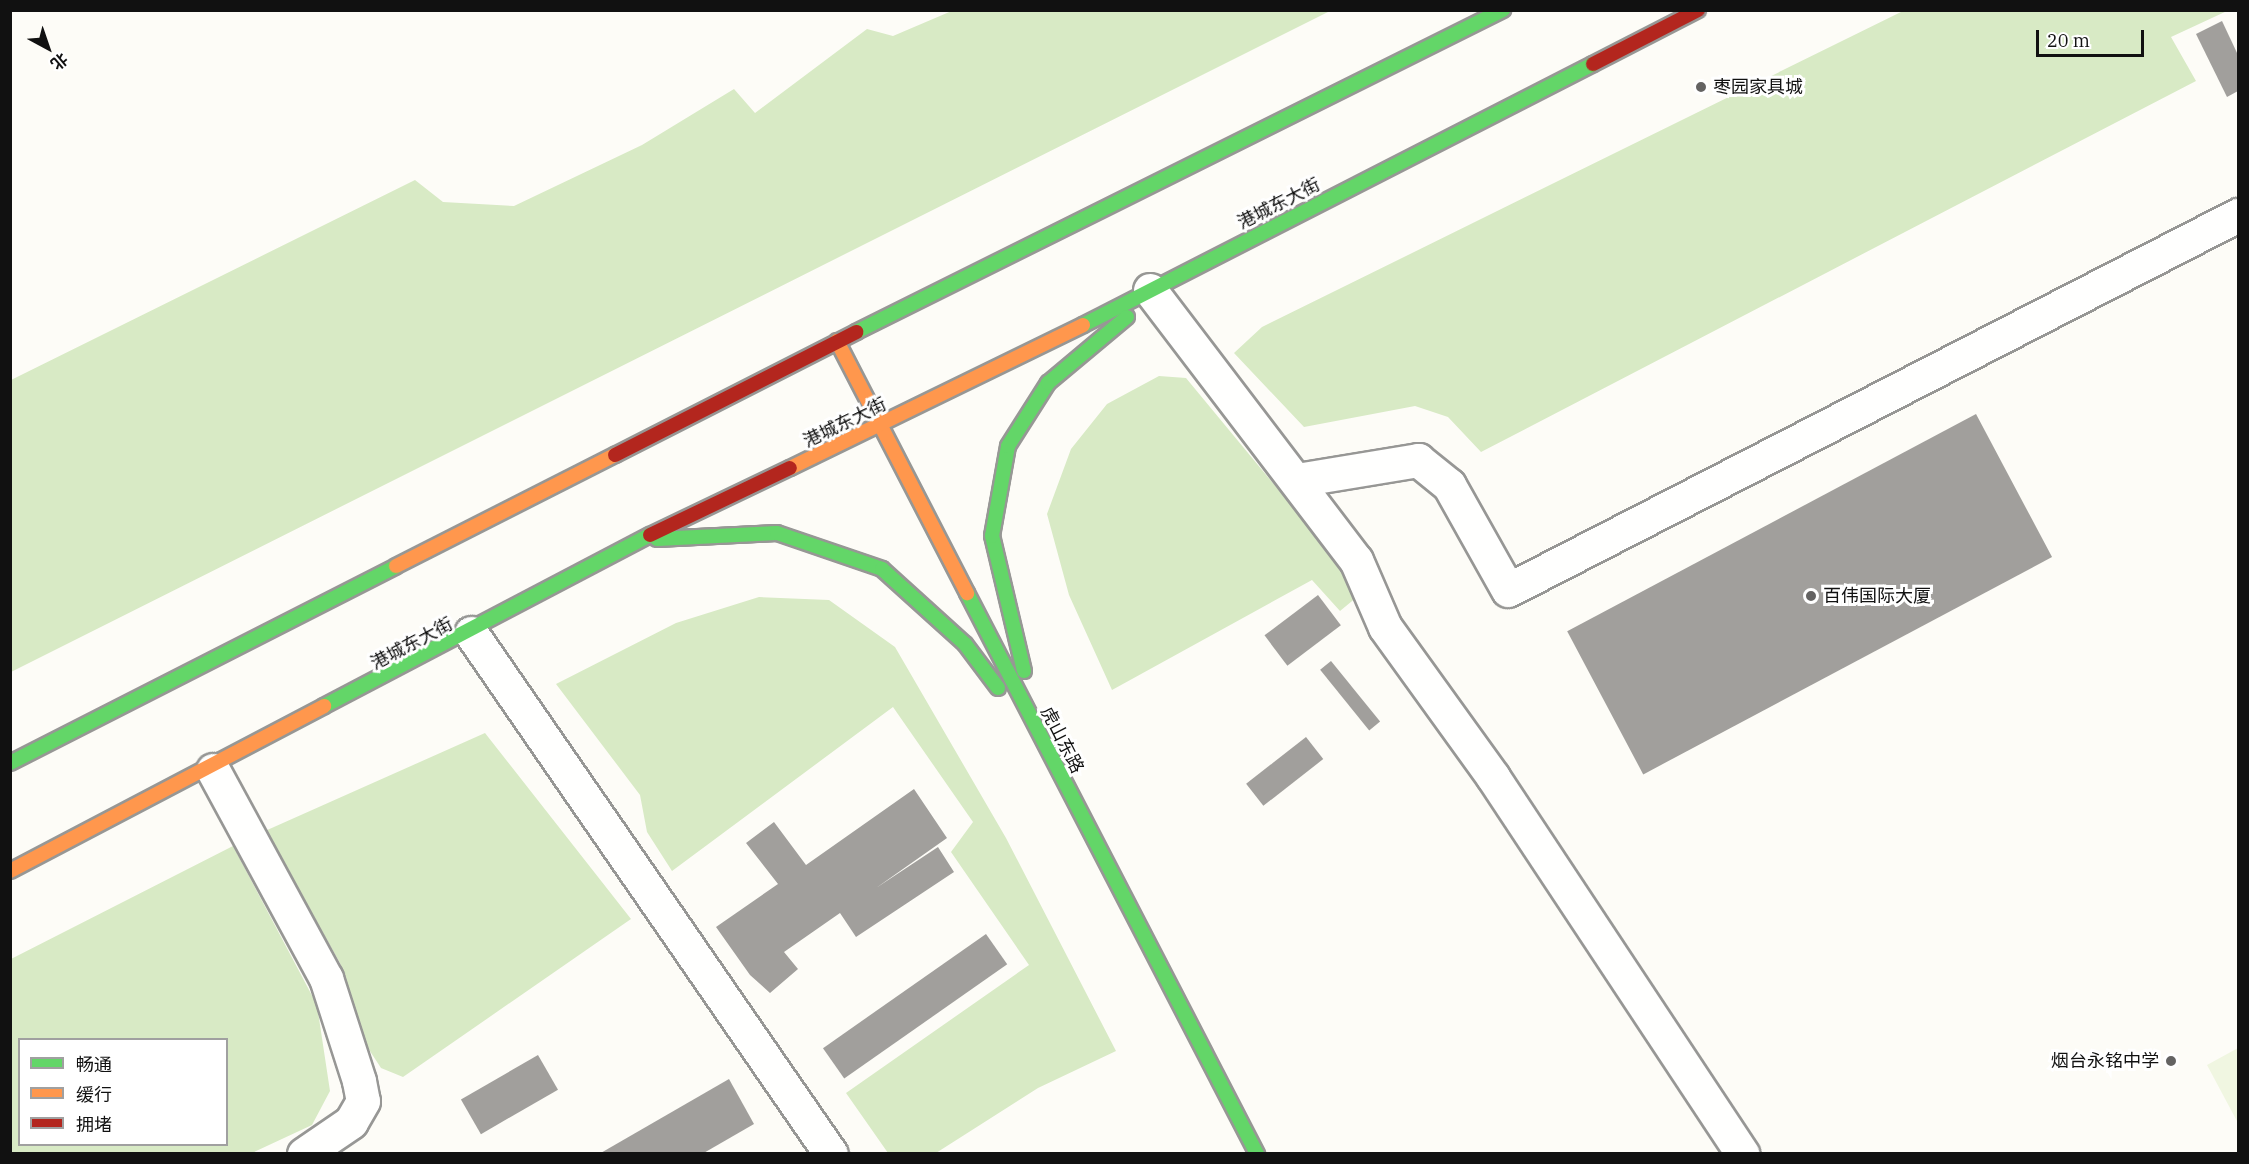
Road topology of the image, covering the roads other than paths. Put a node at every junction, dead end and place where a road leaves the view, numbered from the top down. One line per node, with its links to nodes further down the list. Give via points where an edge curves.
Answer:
1 (1503, 10): 5 (main road)
2 (1698, 10): 4 (main road, 港城东大街, via 1194,267)
3 (2238, 215): 7 (street, via 1508,590 1449,485 1418,460)
4 (1152, 293): 6 (main road, 港城东大街); 7 (street); 10 (main road, via 1048,383 1008,446 993,536 1010,625)
5 (837, 341): 6 (main road, 虎山东路); 11 (main road)
6 (882, 426): 8 (main road, 港城东大街); 10 (main road, 虎山东路)
7 (1297, 480): 17 (street, via 1356,560 1385,627 1493,777)
8 (643, 539): 9 (main road, 港城东大街); 10 (main road, via 777,533 882,569 965,644)
9 (471, 633): 12 (main road, 港城东大街); 15 (street)
10 (1050, 756): 16 (main road, 虎山东路)
11 (10, 763)
12 (213, 770): 13 (main road, 港城东大街); 14 (street, via 326,978 359,1081 363,1101 351,1122)
13 (10, 871)
14 (304, 1154)
15 (831, 1154)
16 (1257, 1154)
17 (1743, 1154)

